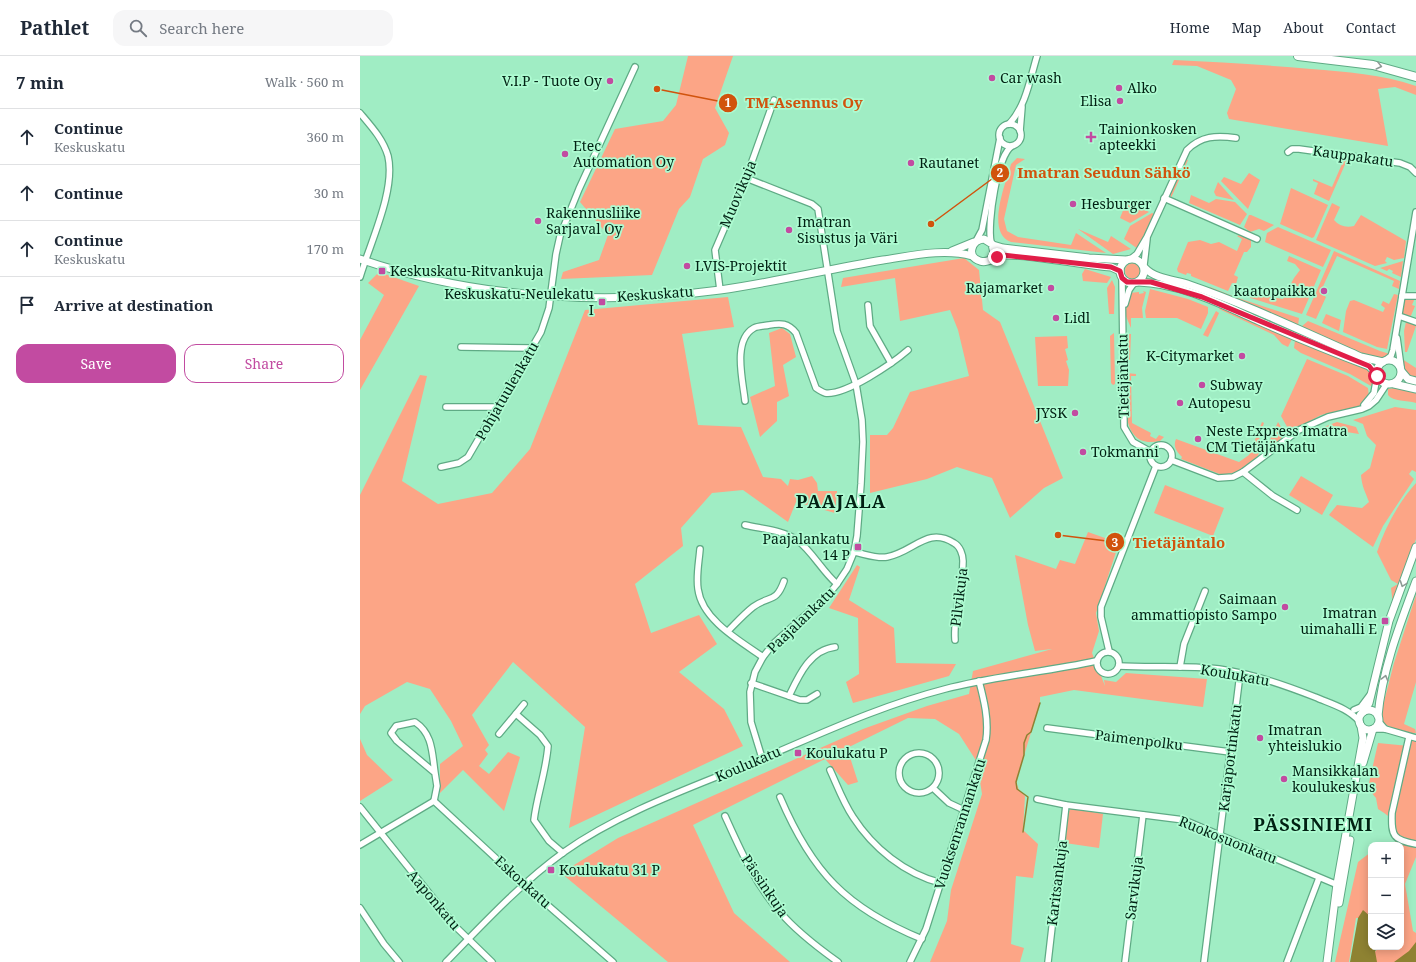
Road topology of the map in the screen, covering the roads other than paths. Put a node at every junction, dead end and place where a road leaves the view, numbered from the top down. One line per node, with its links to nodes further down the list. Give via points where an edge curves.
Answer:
1 (1037, 56): 6 (street)
2 (1298, 56): 4 (highway, one-way to 4, via 1373,65)
3 (635, 67): 33 (street, Pohjatuulenkatu, via 560,236)
4 (1416, 77)
5 (774, 100): 15 (street, Muovikuja)
6 (1022, 105): 8 (street); 9 (street)
7 (360, 113): 25 (street, via 380,137 388,156 390,171 388,189)
8 (1009, 124): 9 (street); 10 (street, via 1000,130)
9 (1020, 131): 12 (street, via 1020,139)
10 (1000, 138): 12 (street, via 1005,144); 20 (street, via 982,230)
11 (1236, 138): 16 (street, via 1207,137 1191,146 1184,155)
12 (1012, 146): 21 (street, via 1005,153 994,197 989,224)
13 (1288, 152): 14 (street, Kauppakatu, via 1299,149 1400,163)
14 (1416, 173)
15 (746, 178): 28 (street, Paajalankatu, via 812,204 818,209); 32 (street, Muovikuja, via 715,250)
16 (1164, 198): 18 (street); 19 (street)
17 (1416, 212): 34 (street)
18 (1147, 237): 24 (street, via 1137,254); 27 (street)
19 (1257, 239)
20 (975, 242): 21 (main road, via 984,239); 22 (main road, Keskuskatu); 23 (main road, via 971,249)
21 (992, 244): 24 (main road, via 1003,248 1089,258); 26 (main road, via 994,253)
22 (951, 252): 23 (main road, Keskuskatu); 28 (main road, Keskuskatu)
23 (972, 256): 26 (main road, via 978,261)
24 (1129, 259): 27 (main road, via 1139,260); 29 (main road, via 1122,264)
25 (362, 260): 30 (street); 33 (main road, Keskuskatu, via 460,284)
26 (990, 260): 29 (main road, via 1003,255 1104,266)
27 (1144, 266): 31 (main road, via 1143,277); 44 (main road, via 1153,275 1189,284 1361,356)
28 (827, 269): 32 (main road, Keskuskatu); 49 (street, Paajalankatu, via 836,331)
29 (1121, 274): 31 (main road, via 1127,282); 37 (street, Tietäjänkatu)
30 (360, 277)
31 (1136, 282): 37 (street, Tietäjänkatu, via 1129,290); 47 (main road, via 1151,282 1172,287 1216,302 1369,366)
32 (720, 290): 33 (main road, Keskuskatu, via 623,298)
33 (550, 296): 42 (street, Pohjatuulenkatu, via 541,332)
34 (1402, 296): 35 (street); 38 (street)
35 (1416, 296)
36 (868, 304): 45 (street, via 870,326)
37 (1123, 310): 57 (street, Tietäjänkatu, via 1124,427 1133,442)
38 (1399, 316): 39 (street); 40 (street)
39 (1416, 322)
40 (1396, 330): 44 (street, via 1392,352); 46 (street)
41 (461, 347): 42 (street)
42 (532, 348): 55 (street, Pohjatuulenkatu)
43 (908, 350): 45 (street)
44 (1384, 361): 46 (main road, via 1396,362); 47 (main road, via 1378,367)
45 (891, 363): 49 (street)
46 (1401, 370): 48 (main road, via 1408,378); 50 (main road, via 1399,381)
47 (1377, 375): 51 (main road); 56 (street, via 1372,397)
48 (1416, 381)
49 (856, 384): 53 (street, via 830,393 816,388 796,332 784,323 770,325 754,328 740,349); 66 (street, Paajalankatu, via 863,442 862,484)
50 (1394, 384): 51 (main road); 52 (main road)
51 (1386, 385): 56 (street, via 1372,404 1362,410)
52 (1416, 389)
53 (745, 401)
54 (446, 407): 55 (street)
55 (498, 407): 60 (street, Pohjatuulenkatu, via 468,457 459,463)
56 (1353, 411): 61 (street, via 1317,421 1299,430)
57 (1151, 452): 58 (street, via 1157,446 1165,446 1171,452); 59 (street, via 1151,460)
58 (1171, 460): 59 (street, via 1165,466); 61 (street, via 1218,478 1233,477)
59 (1156, 466): 74 (street, via 1101,607)
60 (441, 467)
61 (1243, 472): 62 (street, via 1273,496)
62 (1297, 510)
63 (746, 525): 69 (street, via 798,540)
64 (1416, 547): 82 (main road, one-way to 82, via 1389,621)
65 (700, 549): 71 (street, via 700,599 711,616)
66 (854, 552): 69 (street, Paajalankatu, via 848,569); 72 (street, Pilvikuja, via 887,557 904,552 932,537 940,536 957,545 963,560 954,626)
67 (784, 581): 71 (street, via 781,591 773,599 753,607)
68 (1416, 581): 90 (main road, one-way to 68, via 1380,699 1393,650)
69 (837, 584): 75 (street, Paajalankatu, via 774,643)
70 (1205, 591): 78 (street, via 1184,644)
71 (728, 631): 75 (street)
72 (955, 640)
73 (835, 647): 84 (street, via 820,651 808,662)
74 (1109, 651): 76 (street, via 1099,655); 77 (street, via 1117,656)
75 (763, 657): 81 (street, Paajalankatu)
76 (1096, 661): 77 (street, via 1100,672 1108,674 1115,672); 80 (street, Koulukatu)
77 (1119, 666): 78 (street, Koulukatu)
78 (1180, 667): 79 (street, Koulukatu)
79 (1240, 674): 86 (street, Koulukatu, via 1273,681); 98 (street, Karjaportinkatu)
80 (979, 681): 99 (street, Koulukatu, via 914,698 867,714); 108 (street, Vuoksenrannankatu, via 988,728 980,765)
81 (751, 683): 84 (street); 99 (street, Paajalankatu, via 751,722)
82 (1371, 693): 87 (street, via 1362,707); 88 (main road, via 1369,703)
83 (817, 694): 84 (street, via 807,700)
84 (790, 696)
85 (524, 704): 89 (street)
86 (1346, 710): 87 (street); 91 (street)
87 (1354, 710): 88 (street)
88 (1363, 712): 90 (main road, via 1371,710); 91 (main road)
89 (516, 714): 95 (street); 115 (street, via 540,735 548,746 547,764 534,820 549,841)
90 (1378, 719): 93 (main road); 94 (street)
91 (1360, 724): 93 (main road, via 1366,730); 119 (main road, via 1363,738)
92 (1047, 728): 98 (street, Paimenpolku)
93 (1373, 729): 94 (street); 119 (main road, via 1357,792)
94 (1385, 729): 96 (street)
95 (499, 734)
96 (1409, 737): 97 (street); 113 (street, via 1391,825 1395,837)
97 (1416, 738)
98 (1230, 752): 112 (street, Karjaportinkatu)
99 (762, 758): 115 (street, Koulukatu, via 657,802 590,836)
100 (830, 770): 117 (street, via 853,817 879,848 912,872)
101 (435, 773): 101 (street, via 396,742 391,733 396,726 415,722 424,728 432,746); 105 (street)
102 (933, 788): 102 (street, via 940,775 936,762 926,753 906,757 899,769 901,782 905,787 912,792 920,793); 108 (street, via 949,803)
103 (780, 797): 121 (street, via 794,829 812,859 833,884 874,917)
104 (1038, 800): 106 (street, Ruokosuonkatu)
105 (434, 801): 111 (street); 118 (street, Eskonkatu)
106 (1066, 805): 109 (street, Ruokosuonkatu); 129 (street, Karitsankuja)
107 (360, 806): 111 (street, Aaponkatu)
108 (964, 810): 117 (street, Vuoksenrannankatu)
109 (1143, 815): 112 (street, Ruokosuonkatu, via 1184,820); 130 (street, Sarvikuja)
110 (725, 816): 127 (street, Pässinkuja, via 747,864 779,911 818,948)
111 (380, 833): 114 (street); 122 (street, Aaponkatu)
112 (1220, 836): 116 (street, Ruokosuonkatu); 131 (street, Karjaportinkatu)
113 (1416, 844)
114 (360, 845)
115 (564, 853): 118 (street, Koulukatu)
116 (1319, 878): 119 (street, Ruokosuonkatu); 132 (street)
117 (941, 884): 121 (street, Vuoksenrannankatu)
118 (525, 885): 122 (street, Koulukatu); 126 (street, Eskonkatu)
119 (1340, 885): 133 (main road)
120 (360, 908): 123 (street)
121 (922, 939): 128 (street, Vuoksenrannankatu)
122 (468, 940): 124 (street, Koulukatu); 125 (street, Aaponkatu)
123 (399, 962)
124 (446, 962)
125 (492, 962)
126 (613, 962)
127 (838, 962)
128 (910, 962)
129 (1048, 962)
130 (1125, 962)
131 (1204, 962)
132 (1287, 962)
133 (1327, 962)

